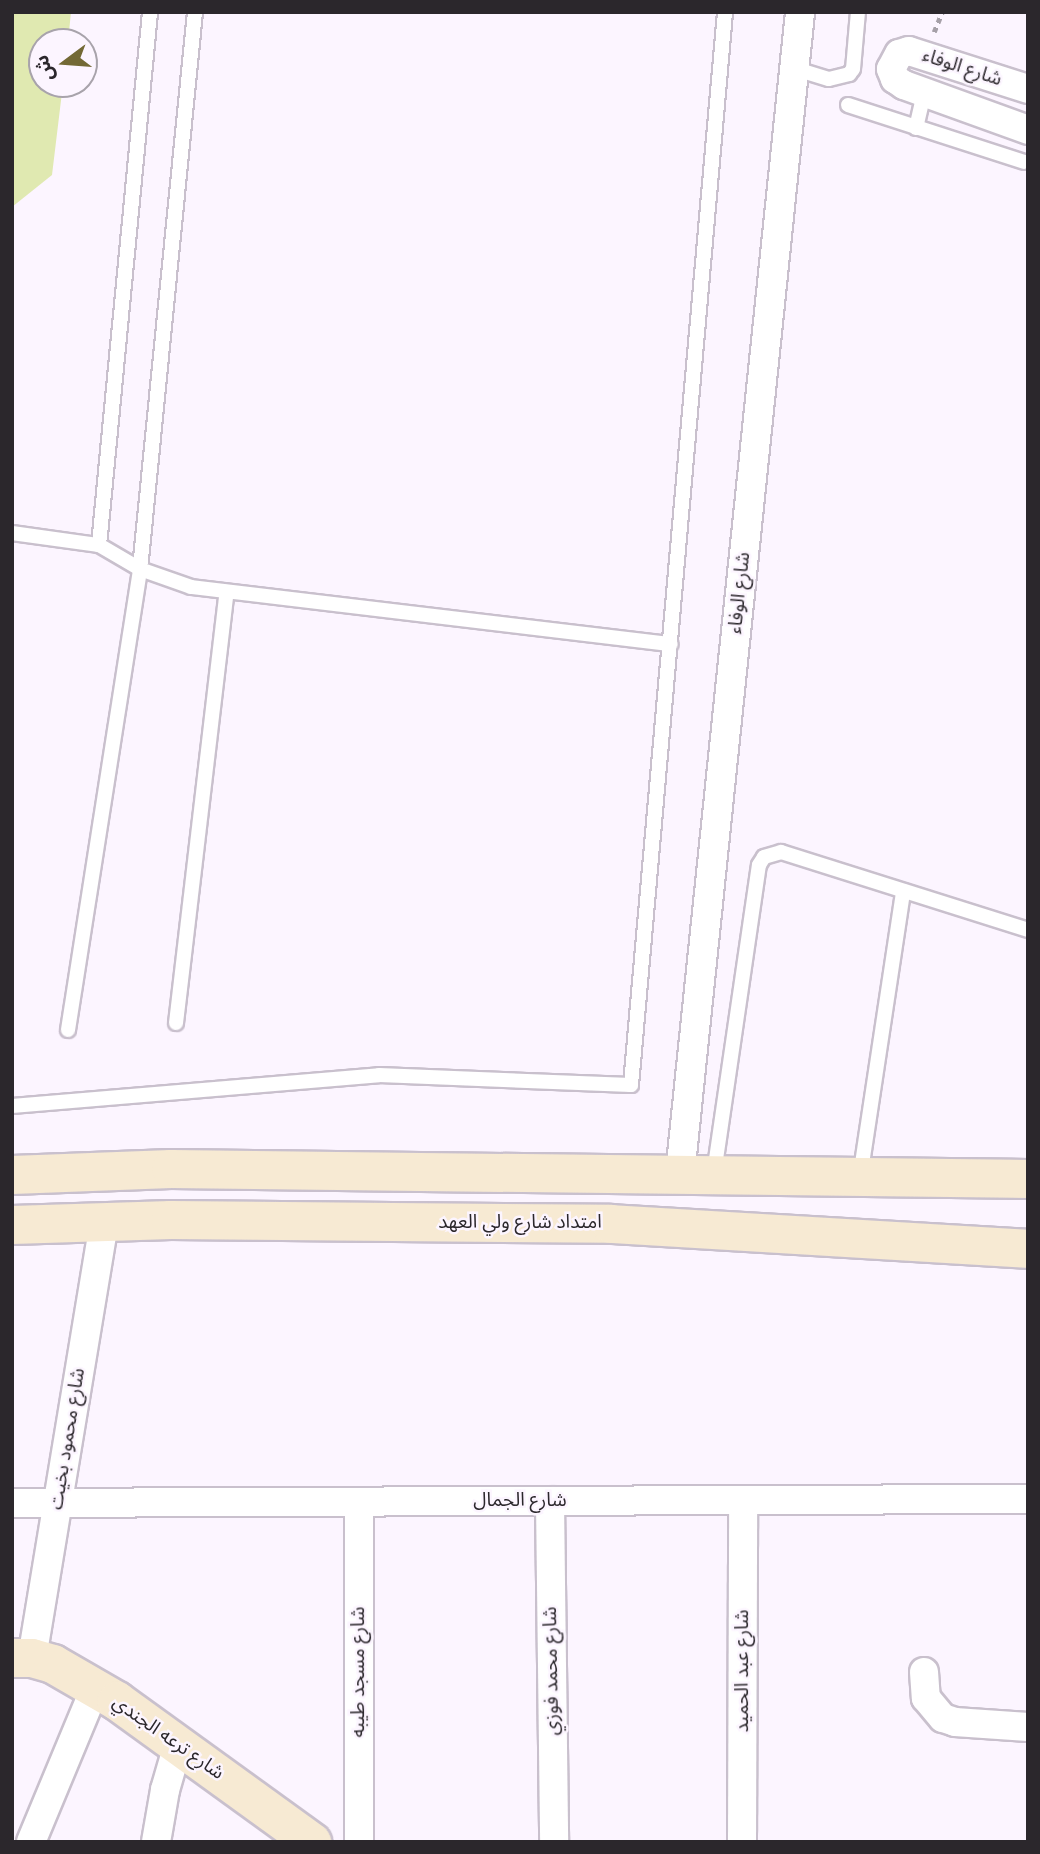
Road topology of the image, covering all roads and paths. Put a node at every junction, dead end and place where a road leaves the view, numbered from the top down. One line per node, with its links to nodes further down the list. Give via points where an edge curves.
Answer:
1 (150, 12): 14 (lane)
2 (195, 12): 15 (lane)
3 (726, 12): 17 (lane)
4 (800, 12): 6 (street, شارع الوفاء)
5 (858, 12): 6 (lane, via 849,74 829,79)
6 (796, 69): 25 (street, شارع الوفاء)
7 (1028, 89): 8 (street, شارع الوفاء, via 915,52 899,54 891,69 895,79)
8 (924, 93): 10 (lane); 11 (street, شارع الوفاء)
9 (848, 105): 10 (lane)
10 (916, 128): 12 (lane)
11 (1028, 130)
12 (1024, 162)
13 (12, 533): 14 (lane)
14 (99, 545): 15 (lane)
15 (140, 569): 16 (lane, via 191,587); 21 (lane)
16 (228, 592): 17 (lane); 20 (lane)
17 (671, 644): 22 (lane, via 631,1084 379,1074)
18 (903, 891): 19 (lane); 25 (lane, via 781,852 764,857); 26 (lane)
19 (1028, 930)
20 (176, 1023)
21 (68, 1030)
22 (12, 1106)
23 (613, 1174): 24 (main road, via 120,1169); 25 (main road); 29 (main road)
24 (12, 1175)
25 (697, 1175): 26 (main road)
26 (860, 1177): 27 (main road)
27 (1028, 1179)
28 (104, 1221): 29 (main road, امتداد شارع ولي العهد); 30 (main road, امتداد شارع ولي العهد); 37 (street, شارع محمود بخيت)
29 (611, 1224): 31 (main road, امتداد شارع ولي العهد)
30 (12, 1225)
31 (1028, 1249)
32 (1028, 1499): 33 (street, شارع الجمال)
33 (743, 1500): 34 (street, شارع الجمال); 49 (street, شارع عبد الحميد)
34 (550, 1501): 35 (street, شارع الجمال); 48 (street, شارع محمد فوزي)
35 (359, 1502): 37 (street, شارع الجمال); 47 (street, شارع مسجد طيبه)
36 (12, 1503): 37 (street, شارع الجمال)
37 (57, 1503): 38 (street, شارع محمود بخيت)
38 (22, 1658): 40 (main road, شارع ترعه الجندي, via 53,1664)
39 (924, 1672): 41 (street, via 926,1698 943,1718 955,1723)
40 (95, 1688): 42 (main road, شارع ترعه الجندي); 44 (street)
41 (1028, 1727)
42 (178, 1745): 43 (main road, شارع ترعه الجندي); 45 (street)
43 (273, 1829): 46 (main road, شارع ترعه الجندي)
44 (31, 1842)
45 (156, 1842)
46 (312, 1842)
47 (359, 1842)
48 (554, 1842)
49 (742, 1842)

